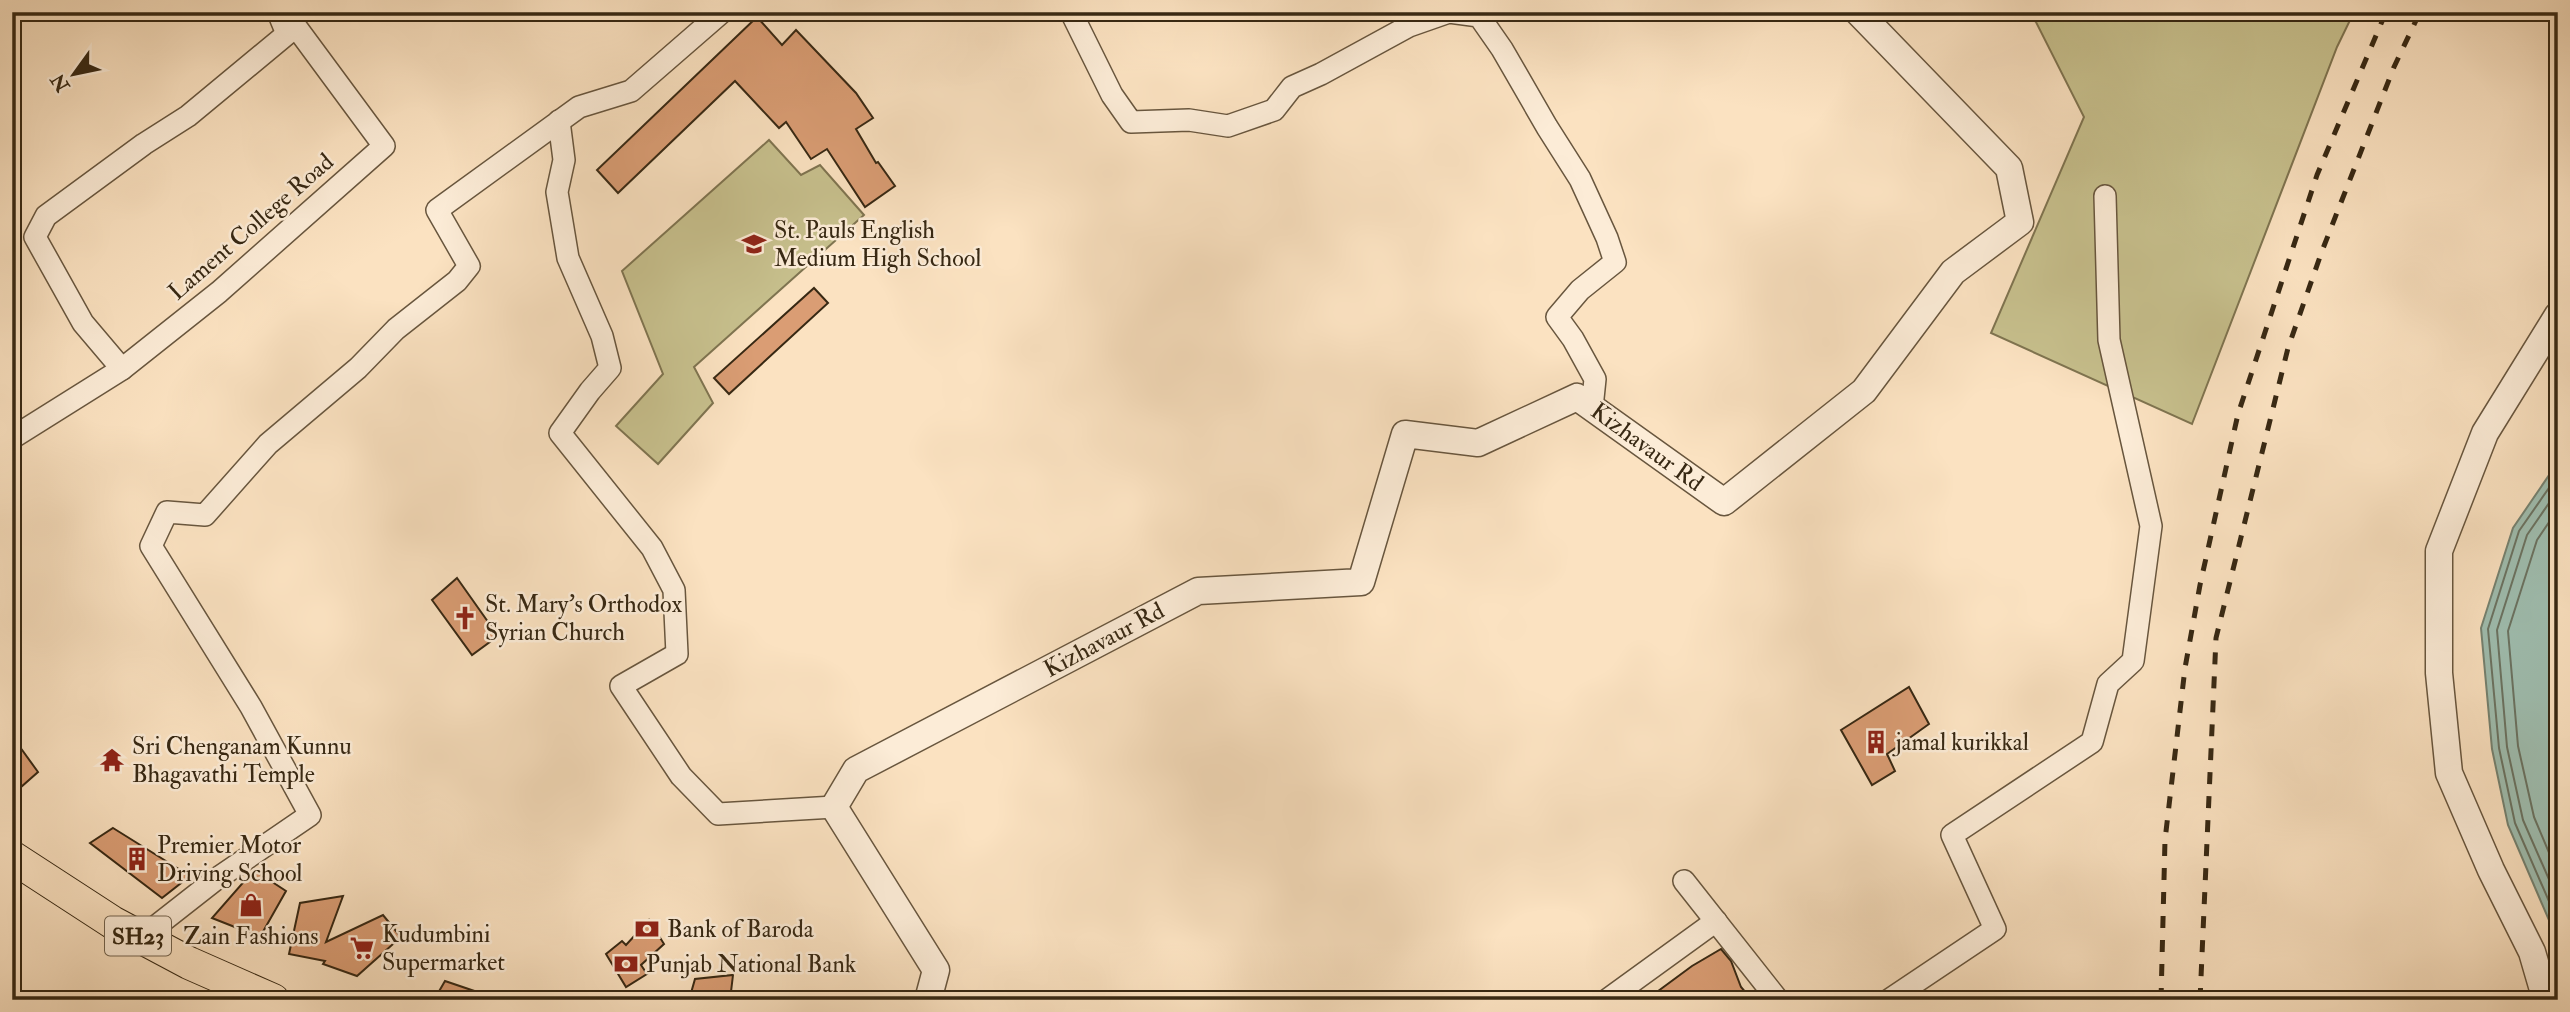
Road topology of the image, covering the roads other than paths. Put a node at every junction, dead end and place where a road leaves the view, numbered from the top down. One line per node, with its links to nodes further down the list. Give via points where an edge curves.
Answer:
1 (278, 12): 9 (street, via 287,34 188,116 46,216 35,237 83,324)
2 (285, 12): 9 (street, Lament College Road, via 384,146 219,292)
3 (722, 12): 6 (street, via 631,91 579,107)
4 (1071, 12): 10 (street, via 1112,95 1132,122 1189,120 1228,126 1274,110 1292,87 1409,26 1449,12 1479,16 1580,179 1615,262 1580,290 1557,317 1595,379)
5 (1858, 12): 10 (street, Kizhavaur Rd, via 2009,168 2020,222 1953,272 1864,391 1724,502)
6 (559, 121): 12 (street, via 564,160 557,192 568,258 602,336 610,368 560,433 652,548 674,590 677,654 621,686 681,776 718,814); 16 (street, via 437,210 469,266 457,281 268,444 205,515 167,512 151,546 251,707 310,814)
7 (2105, 196): 21 (street, via 2109,340 2151,526 2133,661 2108,684 2092,742 1952,835 1995,929)
8 (2558, 315): 22 (street, via 2485,433 2439,551 2439,673 2449,773 2532,952)
9 (122, 369): 11 (street, Lament College Road)
10 (1592, 408): 12 (street, Kizhavaur Rd, via 1577,397 1478,443 1405,434 1360,582 1198,591 856,769)
11 (12, 438)
12 (834, 807): 18 (street, via 936,970)
13 (12, 857): 16 (main road, SH23)
14 (1684, 881): 15 (street)
15 (1716, 921): 19 (street); 20 (street)
16 (142, 937): 17 (main road, SH23)
17 (273, 1000)
18 (928, 1000)
19 (1607, 1000)
20 (1778, 1000)
21 (1889, 1000)
22 (2546, 1000)

